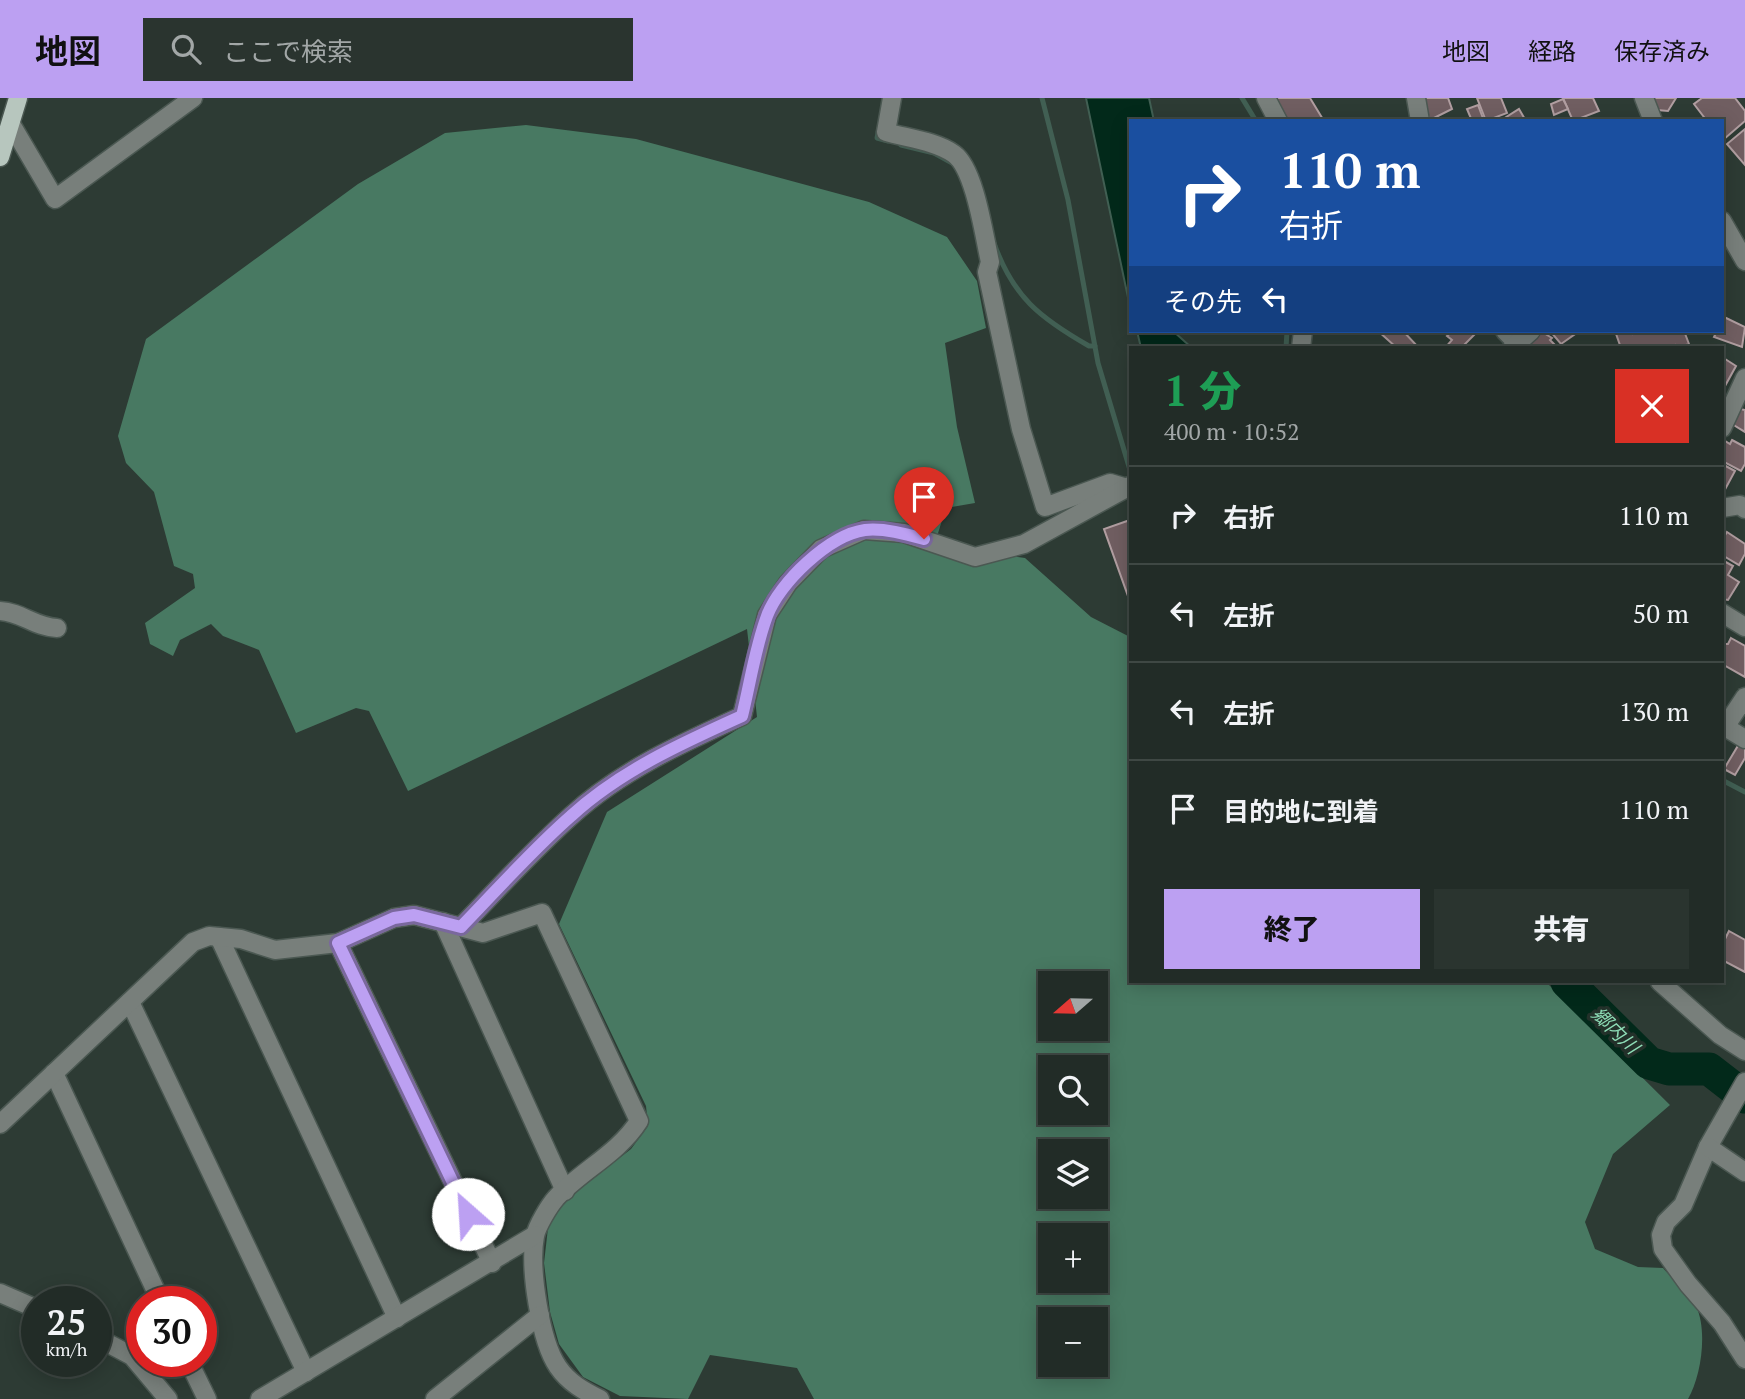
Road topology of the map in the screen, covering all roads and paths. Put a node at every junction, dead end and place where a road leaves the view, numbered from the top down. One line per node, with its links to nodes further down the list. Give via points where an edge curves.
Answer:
1 (18, 98): 10 (main road)
2 (193, 98): 10 (street, via 55,199)
3 (892, 98): 18 (street, via 886,132 945,149 962,162 969,175 1021,429 1045,507 1110,482)
4 (1266, 98): 7 (street)
5 (1416, 98): 8 (street)
6 (1644, 98): 9 (street)
7 (1277, 119)
8 (1420, 119)
9 (1652, 119)
10 (11, 124): 11 (main road)
11 (0, 157)
12 (1724, 226): 13 (street)
13 (1738, 257)
14 (1527, 333): 15 (street)
15 (1511, 341)
16 (1745, 378): 17 (street)
17 (1724, 423)
18 (1129, 487): 30 (street, via 1024,544 975,557 904,533 864,530 821,549 788,583 767,615 742,716 674,746 618,780 572,815)
19 (1724, 508): 20 (street, via 1740,505)
20 (1745, 509)
21 (0, 611): 24 (street)
22 (1724, 614): 23 (street)
23 (1745, 627)
24 (57, 628)
25 (1745, 697): 26 (street)
26 (1724, 725)
27 (1724, 727): 28 (street)
28 (1745, 739)
29 (443, 922): 30 (street); 32 (street, via 414,915 394,918); 41 (street)
30 (461, 927): 41 (street, via 483,933 542,913 639,1121 628,1138)
31 (219, 937): 32 (street, via 275,950); 34 (street, via 193,943); 48 (street)
32 (338, 943): 43 (street)
33 (1661, 983): 35 (street)
34 (130, 1002): 36 (street); 51 (street)
35 (1745, 1051)
36 (54, 1073): 38 (street); 44 (street)
37 (1745, 1082): 39 (street)
38 (0, 1124)
39 (1708, 1147): 40 (street); 50 (street, via 1683,1205 1666,1222 1661,1235 1663,1250)
40 (1745, 1172)
41 (565, 1191): 42 (street)
42 (535, 1234): 43 (street); 47 (street)
43 (492, 1263): 48 (street)
44 (154, 1286)
45 (0, 1293): 46 (street)
46 (21, 1302)
47 (540, 1315): 53 (street, via 557,1366); 57 (street)
48 (397, 1318): 51 (street)
49 (112, 1345): 54 (street, via 132,1356)
50 (1745, 1359)
51 (306, 1372): 56 (street)
52 (196, 1377): 55 (street)
53 (574, 1394): 58 (street)
54 (168, 1399)
55 (207, 1399)
56 (260, 1399)
57 (435, 1399)
58 (600, 1399)

